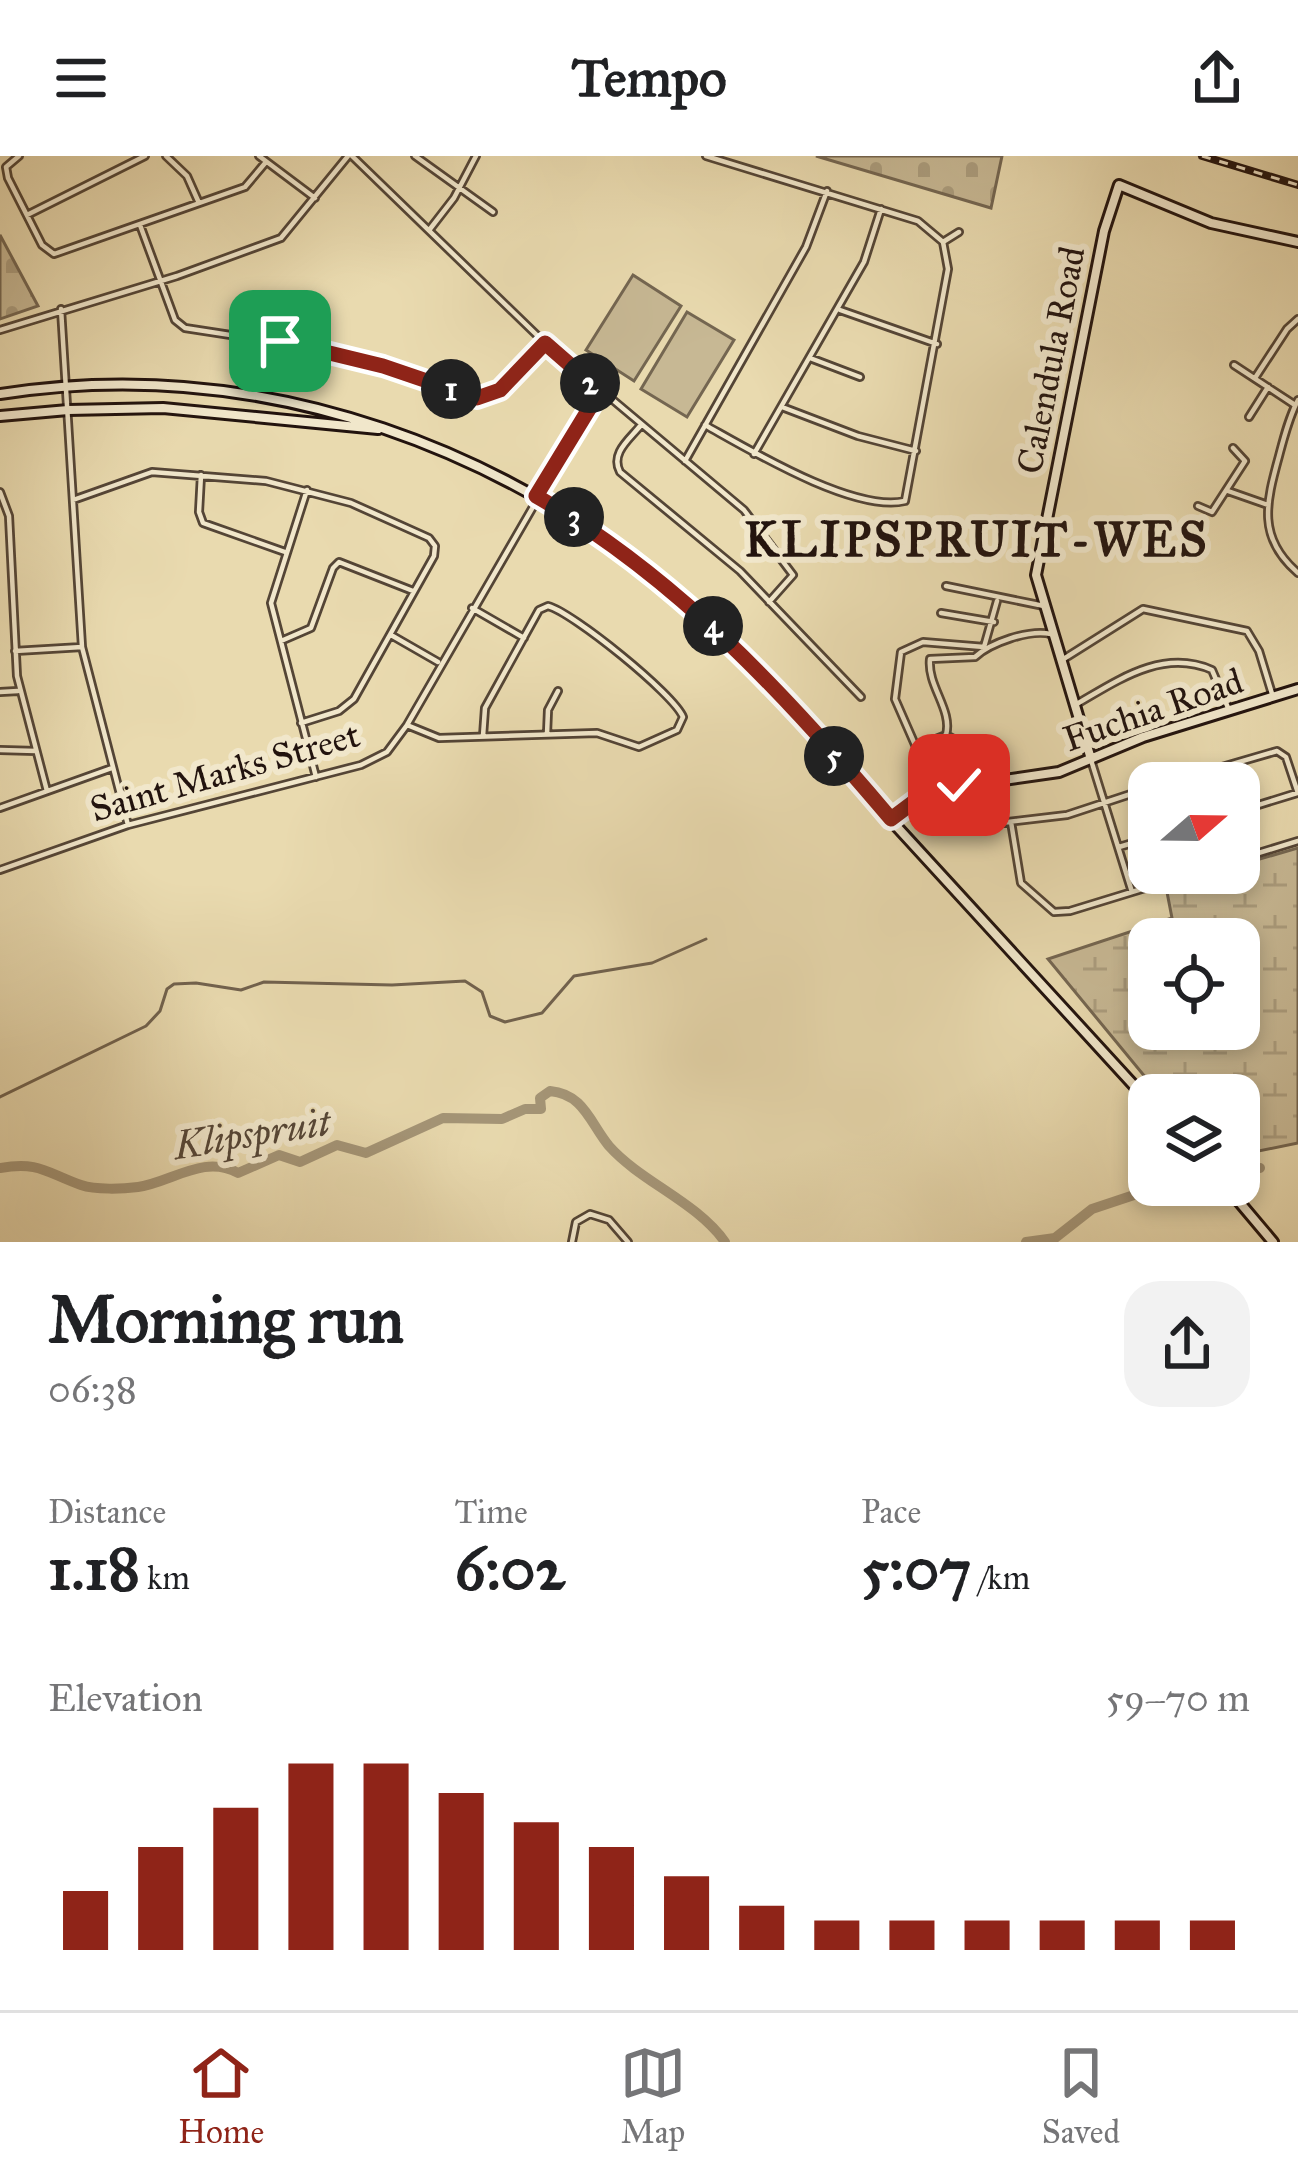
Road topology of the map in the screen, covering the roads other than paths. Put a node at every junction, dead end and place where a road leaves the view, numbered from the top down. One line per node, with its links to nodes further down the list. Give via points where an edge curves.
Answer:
1 (19, 156): 16 (street, via 8,178)
2 (145, 156): 16 (street)
3 (166, 156): 13 (street)
4 (259, 156): 9 (street)
5 (350, 156): 12 (street); 18 (street)
6 (415, 156): 10 (street)
7 (476, 156): 10 (street)
8 (706, 156): 11 (street)
9 (266, 161): 12 (street); 13 (street, via 245,187)
10 (459, 188): 15 (street); 18 (street)
11 (826, 191): 14 (street); 43 (street, via 806,248)
12 (315, 198): 22 (street, via 280,238)
13 (199, 203): 17 (street)
14 (881, 209): 20 (street, via 918,221); 24 (street)
15 (493, 212)
16 (27, 215): 17 (street, via 55,254)
17 (140, 225): 22 (street)
18 (430, 230): 27 (street)
19 (959, 232): 20 (street)
20 (943, 242): 28 (street, via 948,274)
21 (1298, 242): 65 (main road, Calendula Road, via 1200,220 1119,184 1037,563)
22 (159, 281): 23 (street); 27 (street, via 185,328 302,346 473,397 494,394)
23 (61, 309): 26 (street); 33 (street)
24 (838, 309): 28 (street); 29 (street)
25 (1298, 319): 32 (street)
26 (0, 330)
27 (545, 343): 35 (street)
28 (937, 344): 46 (street)
29 (810, 358): 31 (street); 38 (street)
30 (1234, 365): 32 (street)
31 (860, 377)
32 (1256, 378): 34 (street)
33 (66, 386): 36 (main road); 39 (street); 44 (main road, via 250,394)
34 (1268, 387): 37 (street); 41 (street)
35 (600, 391): 42 (street); 53 (street, Saint Marks Street)
36 (0, 394)
37 (1296, 403): 55 (street)
38 (782, 407): 46 (street); 47 (street)
39 (68, 410): 40 (main road); 44 (main road, via 193,410); 54 (street)
40 (0, 416)
41 (1249, 417)
42 (641, 425): 48 (street); 64 (street, via 617,454 620,472)
43 (705, 425): 47 (street); 48 (street)
44 (386, 429): 53 (main road)
45 (1233, 448): 51 (street, via 1245,459)
46 (916, 451): 47 (street, via 907,500 892,503 789,473)
47 (754, 454)
48 (685, 461): 64 (street, via 744,510 792,572)
49 (201, 475): 50 (street); 54 (street, via 144,473); 59 (street, via 203,523)
50 (308, 490): 59 (street); 62 (street, via 429,538 434,556)
51 (1228, 491): 55 (street); 56 (street, via 1213,512)
52 (0, 492): 57 (street)
53 (536, 496): 66 (street, Saint Marks Street); 106 (main road, via 618,546 714,627)
54 (73, 500): 73 (street)
55 (1268, 505): 60 (street, via 1276,549)
56 (1198, 506)
57 (10, 545): 58 (street); 75 (street)
58 (0, 547)
59 (285, 552): 72 (street, via 272,603)
60 (1298, 573)
61 (946, 586): 63 (street)
62 (413, 592): 69 (street); 72 (street, via 339,562 313,627)
63 (998, 599): 65 (street); 68 (street)
64 (770, 602): 82 (street)
65 (1044, 606): 70 (main road, Calendula Road)
66 (472, 608): 71 (street); 77 (street, Saint Marks Street)
67 (941, 613): 68 (street)
68 (994, 622): 74 (street)
69 (391, 634): 77 (street); 86 (street, via 347,706)
70 (1053, 634): 74 (street); 76 (main road, Calendula Road)
71 (524, 638): 88 (street, via 539,610 558,609 670,697 683,717 681,727 647,747 602,733); 90 (street, via 483,712)
72 (281, 641): 86 (street)
73 (82, 647): 75 (street); 97 (street)
74 (984, 647): 89 (street, via 975,657 930,659); 92 (street, via 923,642 902,652 896,699)
75 (15, 651): 79 (street)
76 (1062, 660): 83 (street, via 1134,612 1156,608 1247,632); 84 (main road, Calendula Road)
77 (440, 663): 87 (street, Saint Marks Street)
78 (1298, 689): 83 (main road, Fuchia Road)
79 (20, 691): 80 (street); 94 (street)
80 (0, 692)
81 (558, 692): 88 (street)
82 (861, 697)
83 (1274, 697): 85 (main road, Fuchia Road)
84 (1075, 705): 85 (street, via 1156,664 1212,670); 95 (main road, Calendula Road)
85 (1229, 710): 95 (main road, Fuchia Road)
86 (301, 724): 98 (street)
87 (407, 725): 90 (street, via 431,737); 98 (street, Saint Marks Street, via 379,758)
88 (547, 734): 90 (street)
89 (946, 735): 91 (street); 92 (street)
90 (483, 736)
91 (961, 743)
92 (916, 747): 99 (street)
93 (0, 750): 94 (street)
94 (36, 751): 100 (street)
95 (1091, 759): 99 (main road, Fuchia Road, via 1052,773); 103 (street, Calendula Road)
96 (1239, 762): 101 (street, via 1277,751)
97 (112, 768): 100 (street); 108 (street)
98 (316, 777): 108 (street, Saint Marks Street)
99 (935, 790): 106 (main road, Fuchia Road)
100 (47, 791): 105 (street)
101 (1298, 793): 104 (street)
102 (1128, 795): 103 (street)
103 (1105, 802): 107 (street); 112 (street, Calendula Road)
104 (1260, 805)
105 (0, 808)
106 (891, 819): 117 (main road)
107 (1011, 822): 109 (street); 116 (street, via 1021,883 1047,909 1065,912)
108 (128, 825): 114 (street, Saint Marks Street)
109 (974, 826)
110 (1298, 841): 113 (street)
111 (1128, 845): 112 (street)
112 (1119, 848): 115 (street, Calendula Road)
113 (1260, 853)
114 (0, 870)
115 (1128, 878)
116 (1128, 893)
117 (1128, 1079)
118 (1243, 1206): 121 (main road)
119 (572, 1242): 120 (street, via 578,1219 590,1214 609,1220)
120 (628, 1242)
121 (1273, 1242)

